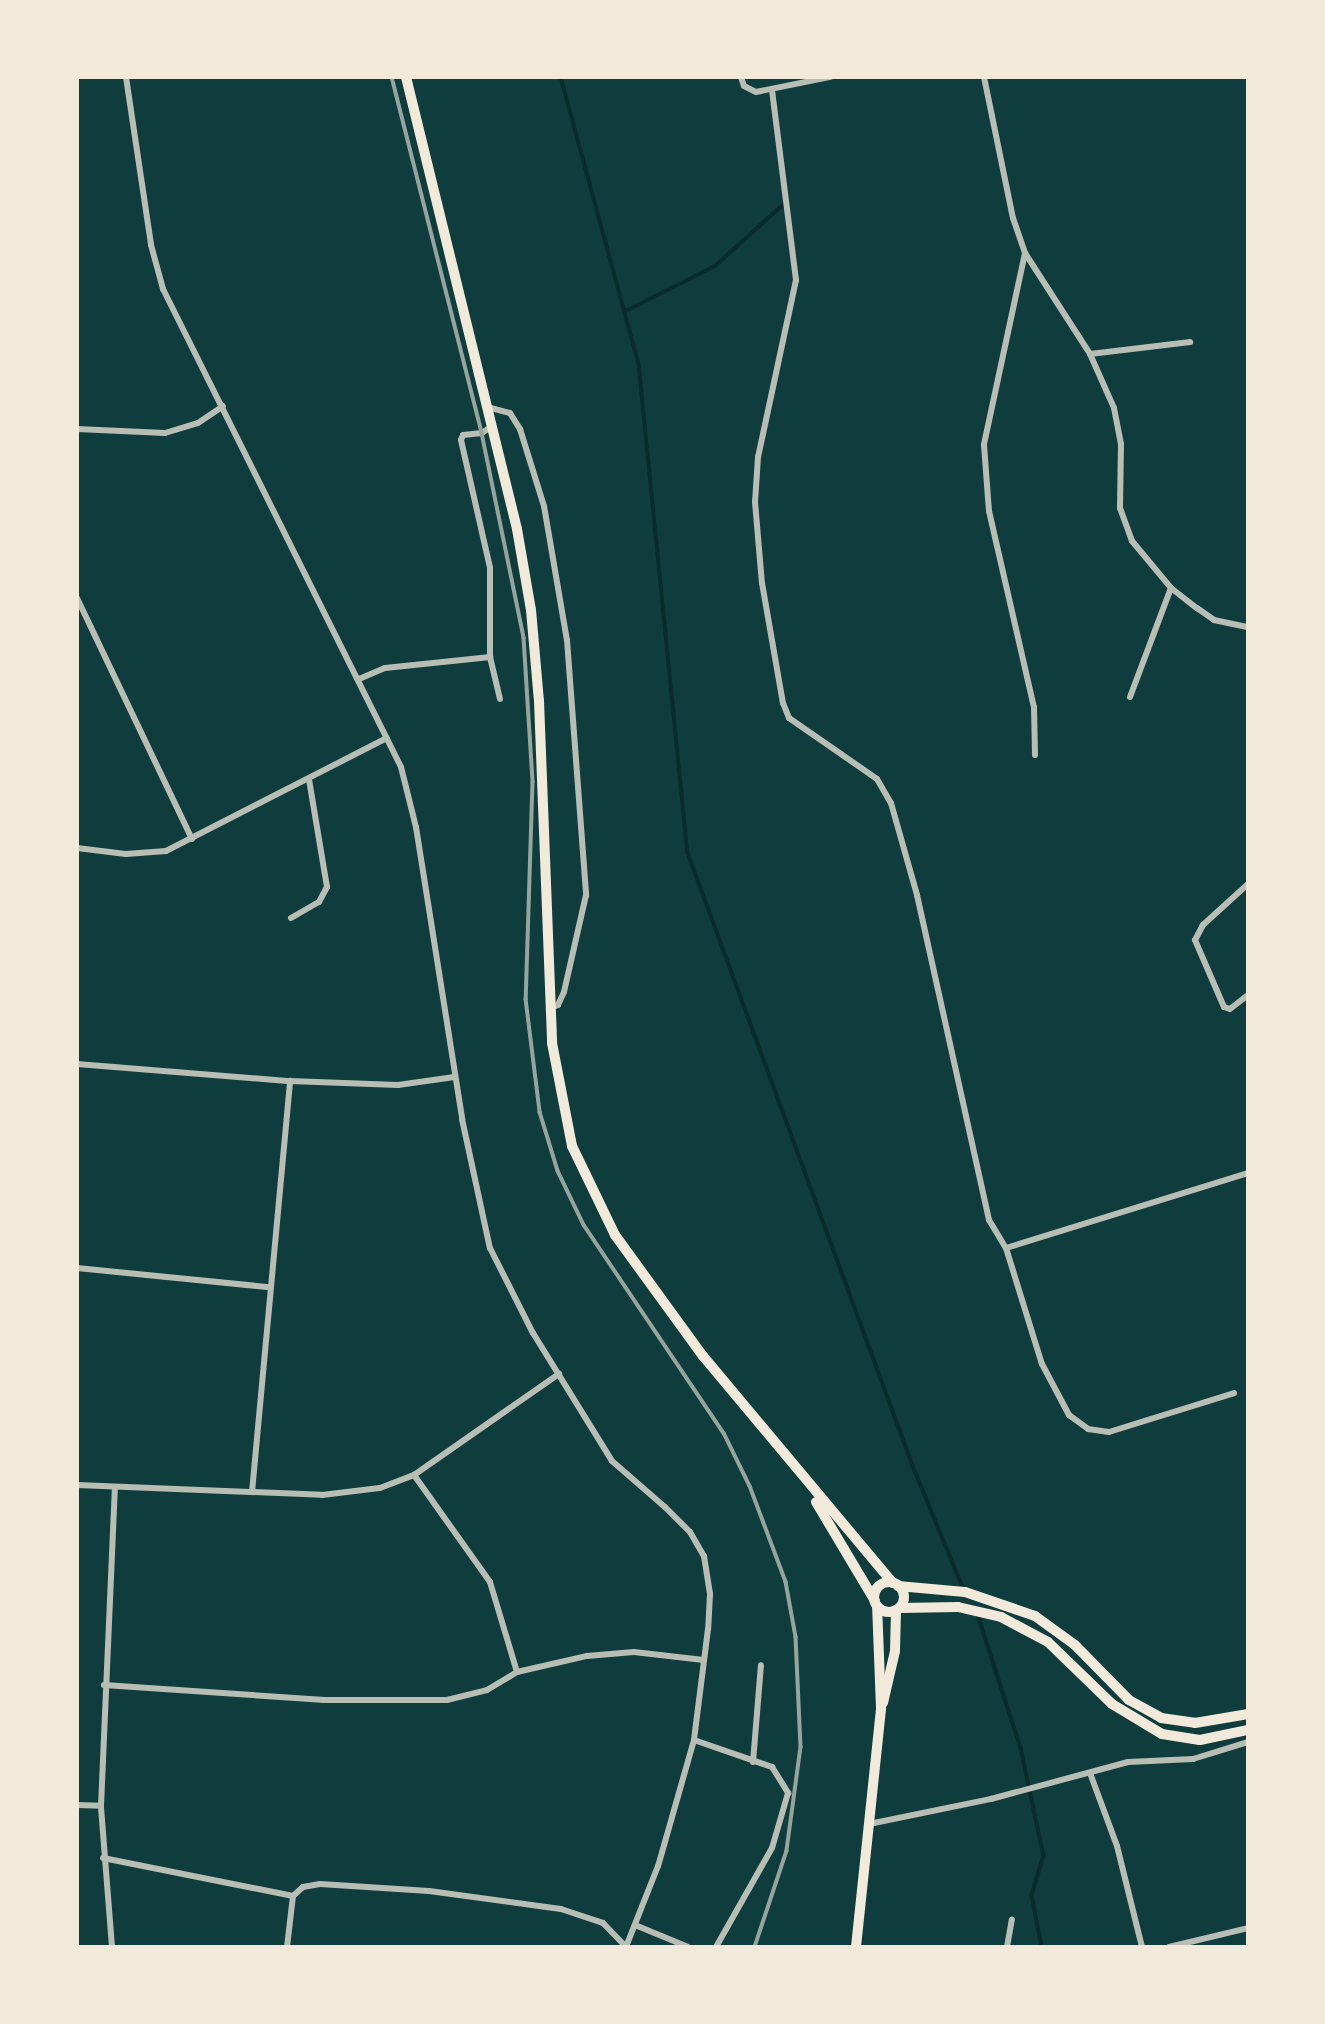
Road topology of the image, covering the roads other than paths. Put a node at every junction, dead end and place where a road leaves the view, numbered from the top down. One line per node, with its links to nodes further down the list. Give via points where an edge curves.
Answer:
1 (126, 77): 10 (street, via 157,271)
2 (406, 77): 11 (highway)
3 (741, 77): 6 (street, via 750,91)
4 (830, 77): 6 (street)
5 (984, 77): 7 (street)
6 (772, 90): 35 (street, via 796,280 758,457 755,502 777,680 789,718 877,779 891,803 916,895 978,1178 989,1220)
7 (1025, 253): 9 (street); 23 (street, via 984,445 989,511 1034,707)
8 (1191, 342): 9 (street)
9 (1090, 354): 14 (street, via 1119,427 1124,521 1139,554)
10 (223, 406): 13 (street, via 198,423 165,433); 19 (street)
11 (488, 407): 12 (highway); 30 (street, via 510,413 520,429 544,506 567,640 586,895 564,992 558,1006)
12 (492, 426): 18 (street, via 482,433 463,435 461,440 490,568); 30 (highway, via 517,529 535,649)
13 (77, 429)
14 (1171, 588): 17 (street, via 1214,620); 20 (street)
15 (77, 598): 16 (street)
16 (79, 612): 25 (street)
17 (1248, 627)
18 (490, 657): 19 (street, via 385,668); 21 (street)
19 (359, 679): 22 (street)
20 (1130, 697)
21 (500, 699)
22 (387, 738): 24 (street); 32 (street, via 411,798)
23 (1035, 755)
24 (309, 780): 25 (street); 28 (street, via 327,887 319,902)
25 (192, 839): 26 (street, via 153,853)
26 (77, 848)
27 (1248, 884): 29 (street, via 1203,925 1195,940 1224,1007 1230,1009)
28 (291, 918)
29 (1248, 995)
30 (550, 1008): 42 (highway, via 563,1116 596,1203 703,1356)
31 (77, 1063): 33 (street)
32 (454, 1077): 33 (street, via 398,1084); 38 (street, via 490,1248)
33 (290, 1081): 37 (street)
34 (1248, 1173): 35 (street)
35 (1006, 1248): 39 (street, via 1042,1364 1079,1424 1108,1432)
36 (77, 1268): 37 (street)
37 (269, 1287): 44 (street)
38 (559, 1374): 40 (street); 48 (street, via 612,1461 665,1507 700,1549 710,1594)
39 (1234, 1393)
40 (414, 1475): 44 (street, via 356,1493); 50 (street, via 490,1582)
41 (77, 1485): 43 (street)
42 (808, 1487): 45 (highway); 46 (highway, via 831,1534)
43 (115, 1489): 44 (street); 51 (street)
44 (252, 1492)
45 (896, 1585): 46 (highway, via 877,1588); 47 (highway, via 904,1597); 53 (main road, via 965,1592 1035,1616 1075,1645 1129,1700 1161,1718 1195,1723)
46 (876, 1603): 47 (highway, via 888,1612); 52 (highway)
47 (898, 1609): 52 (highway, via 890,1684); 54 (main road, via 958,1607 1001,1617 1048,1642 1112,1704 1162,1734 1200,1740)
48 (704, 1660): 50 (street, via 609,1653); 55 (street)
49 (761, 1665): 57 (street)
50 (517, 1672): 51 (street, via 468,1696 401,1702)
51 (104, 1685): 60 (street)
52 (881, 1708): 61 (highway)
53 (1248, 1714)
54 (1248, 1730)
55 (694, 1740): 57 (street, via 726,1748 741,1760); 65 (street, via 658,1866)
56 (1248, 1742): 58 (street, via 1193,1759 1128,1762)
57 (753, 1762): 71 (street, via 772,1767 788,1793 772,1849)
58 (1090, 1773): 61 (street); 74 (street, via 1117,1846)
59 (77, 1804): 60 (street)
60 (101, 1806): 62 (street)
61 (869, 1824): 72 (highway)
62 (103, 1858): 63 (street); 67 (street)
63 (293, 1896): 68 (street); 69 (street, via 303,1887 320,1884 499,1899 586,1915 616,1932)
64 (1012, 1919): 73 (street)
65 (635, 1925): 69 (street); 70 (street)
66 (1248, 1928): 75 (street)
67 (112, 1947)
68 (287, 1947)
69 (626, 1947)
70 (688, 1947)
71 (716, 1947)
72 (856, 1947)
73 (1007, 1947)
74 (1142, 1947)
75 (1169, 1947)

